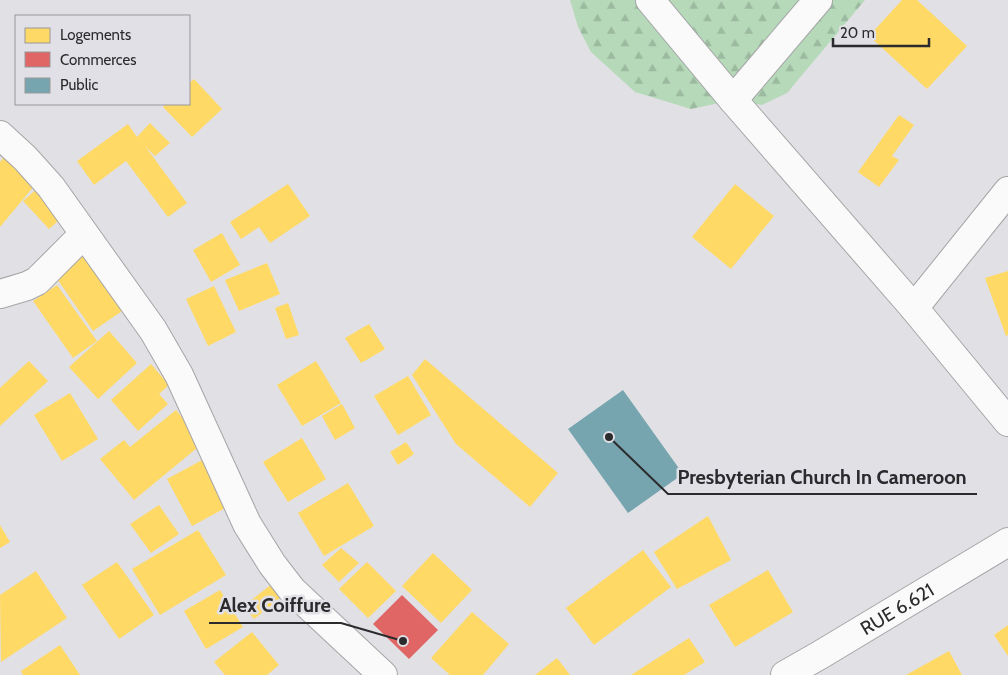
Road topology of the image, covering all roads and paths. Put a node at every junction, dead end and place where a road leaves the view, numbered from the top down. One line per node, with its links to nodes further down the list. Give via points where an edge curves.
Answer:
1 (650, 0): 3 (street)
2 (818, 0): 3 (street)
3 (733, 100): 8 (street)
4 (0, 135): 6 (street, via 51,187)
5 (1008, 191): 8 (street)
6 (84, 234): 7 (street, via 37,281); 12 (street, via 153,330 180,375 247,524 272,564 292,590)
7 (0, 294)
8 (914, 308): 9 (street)
9 (1008, 422)
10 (1008, 542): 11 (street, RUE 6.621)
11 (824, 665): 13 (street, RUE 6.621)
12 (383, 675)
13 (785, 675)

